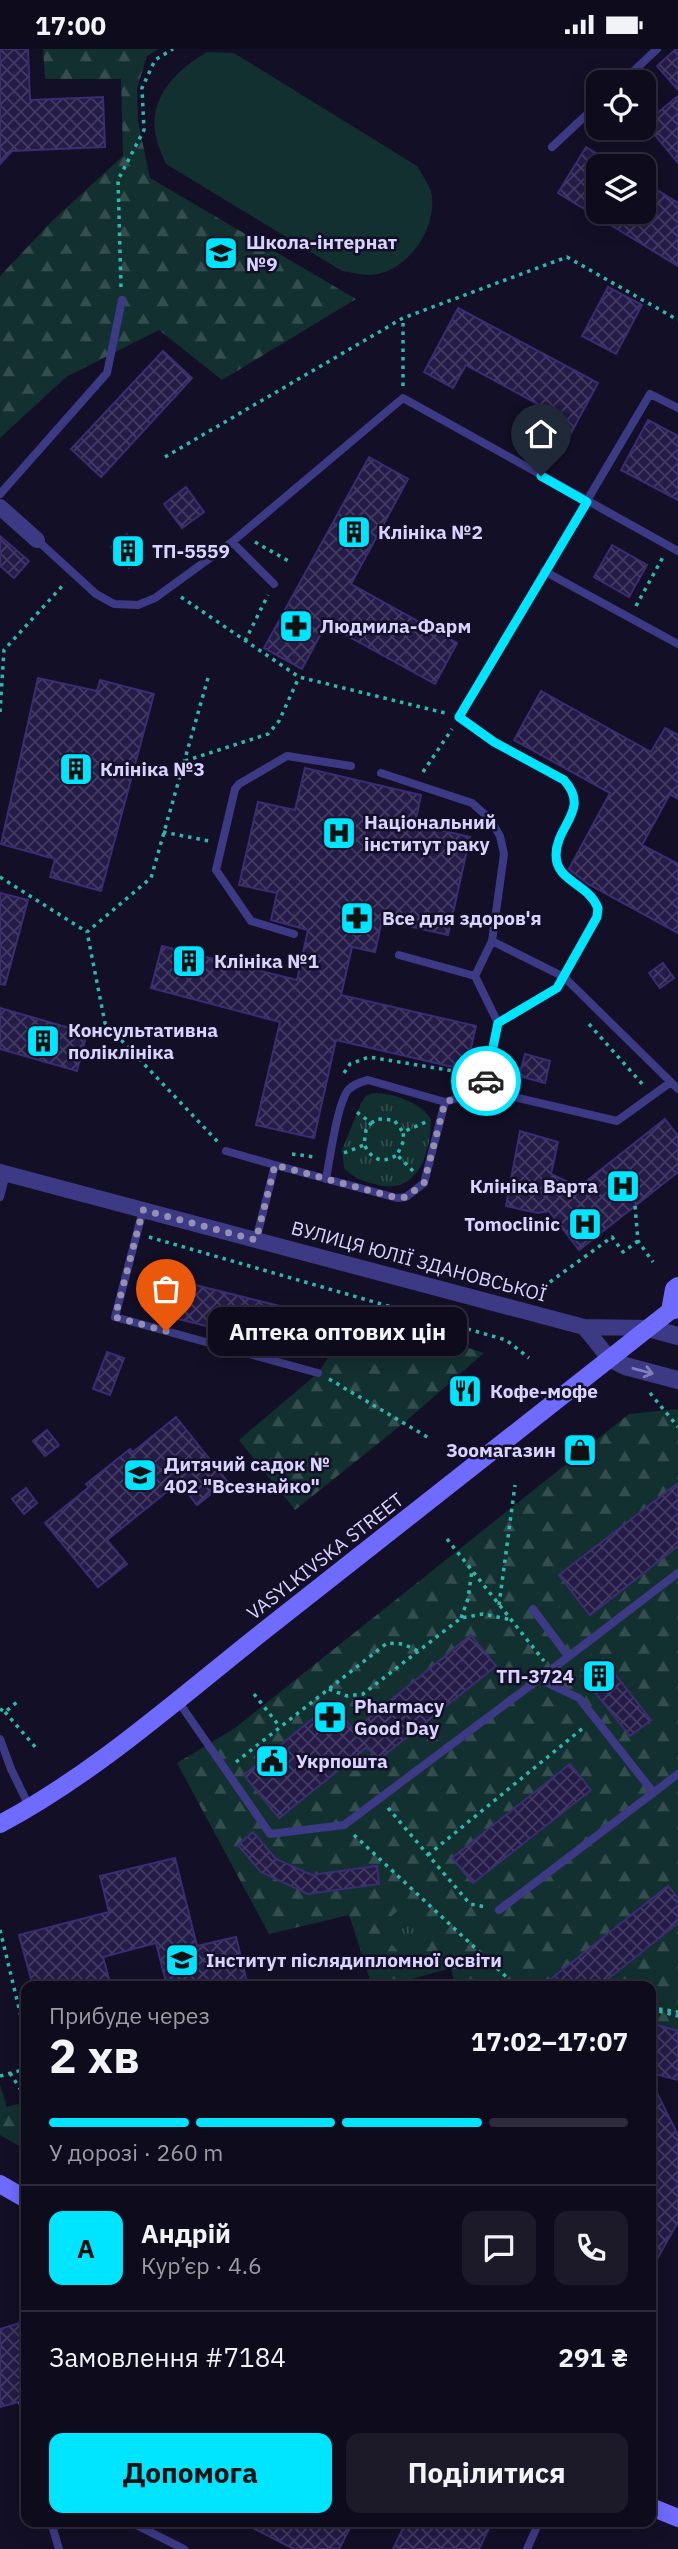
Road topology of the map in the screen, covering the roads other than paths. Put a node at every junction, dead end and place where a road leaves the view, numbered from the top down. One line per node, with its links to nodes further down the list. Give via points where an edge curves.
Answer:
1 (657, 49): 2 (lane)
2 (635, 70)
3 (586, 115): 4 (lane)
4 (552, 147)
5 (122, 300): 7 (lane, via 107,373)
6 (678, 408): 8 (lane, via 650,394)
7 (0, 494)
8 (587, 502): 11 (lane, via 402,398); 12 (lane); 13 (lane)
9 (0, 507): 10 (street)
10 (37, 540): 11 (lane, via 96,594 114,604 138,605 155,598)
11 (232, 542): 14 (lane)
12 (678, 551)
13 (544, 571): 15 (lane); 22 (lane, via 459,717 571,787 574,810 558,844 557,863 567,878 594,898 598,908)
14 (274, 584)
15 (678, 644)
16 (351, 766): 18 (lane, via 287,756 235,789 216,870 251,921)
17 (381, 772): 19 (lane, via 472,803 490,819 505,854)
18 (294, 935)
19 (492, 941): 21 (lane); 22 (lane)
20 (399, 955): 21 (lane)
21 (475, 976): 23 (lane)
22 (564, 977): 23 (lane, via 557,988); 24 (lane)
23 (498, 1023): 26 (lane)
24 (671, 1082): 25 (lane); 26 (lane, via 617,1121)
25 (678, 1089)
26 (484, 1090): 27 (lane)
27 (445, 1102): 31 (lane, via 424,1183 406,1197); 31 (lane, via 368,1080 351,1087 343,1101)
28 (226, 1151): 29 (lane)
29 (275, 1165): 31 (lane); 34 (lane)
30 (3, 1173): 32 (lane); 33 (street, ВУЛИЦЯ ЮЛІЇ ЗДАНОВСЬКОЇ)
31 (326, 1178)
32 (0, 1197)
33 (143, 1210): 34 (street, ВУЛИЦЯ ЮЛІЇ ЗДАНОВСЬКОЇ); 41 (lane, via 115,1317)
34 (256, 1240): 37 (street, ВУЛИЦЯ ЮЛІЇ ЗДАНОВСЬКОЇ)
35 (678, 1286): 36 (main road, VASYLKIVSKA STREET)
36 (674, 1310): 38 (main road, VASYLKIVSKA STREET)
37 (584, 1327): 38 (street, ВУЛИЦЯ ЮЛІЇ ЗДАНОВСЬКОЇ); 40 (street)
38 (648, 1328): 39 (street); 40 (main road, VASYLKIVSKA STREET)
39 (678, 1336)
40 (609, 1359): 42 (street, one-way to 42); 47 (main road, VASYLKIVSKA STREET)
41 (318, 1373)
42 (678, 1381)
43 (678, 1573): 45 (lane)
44 (533, 1609): 45 (lane)
45 (568, 1656): 46 (lane)
46 (551, 1670)
47 (177, 1699): 50 (lane, via 270,1834 344,1825 539,1679 579,1698); 51 (main road, VASYLKIVSKA STREET)
48 (0, 1739): 51 (lane)
49 (678, 1774): 50 (lane)
50 (653, 1792): 53 (lane)
51 (30, 1808): 52 (main road, VASYLKIVSKA STREET)
52 (0, 1824)
53 (499, 1910)
54 (0, 2184): 55 (main road)
55 (21, 2196)
56 (656, 2509): 57 (main road)
57 (678, 2518)
58 (52, 2527): 61 (lane)
59 (140, 2527): 62 (lane)
60 (537, 2527): 63 (lane)
61 (59, 2549)
62 (184, 2549)
63 (527, 2549)

